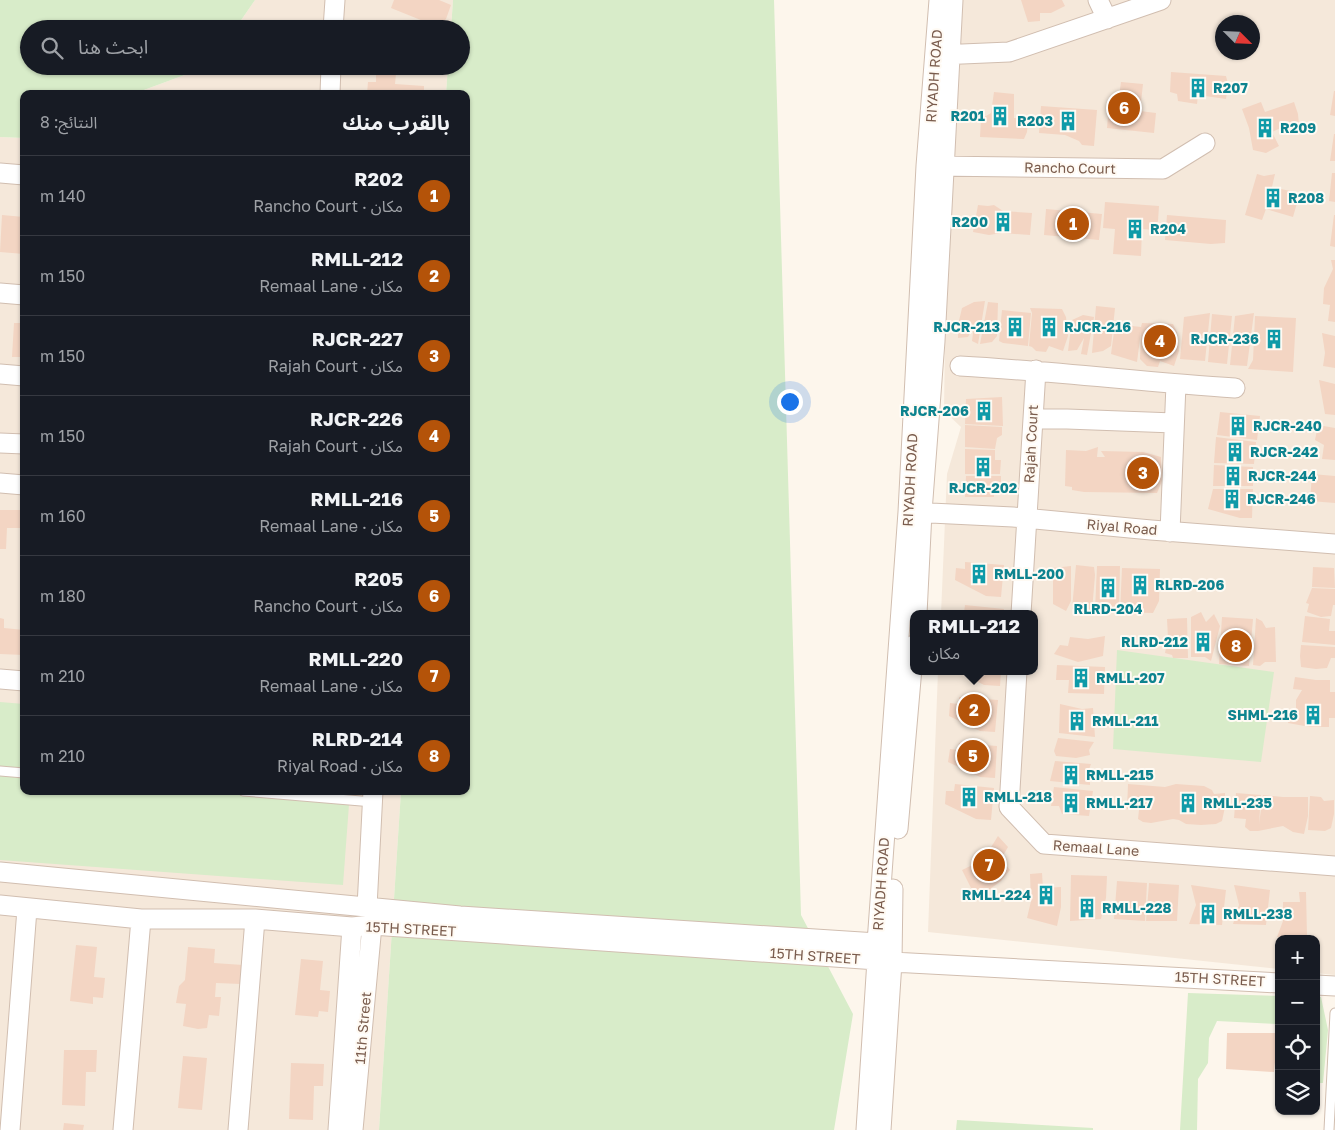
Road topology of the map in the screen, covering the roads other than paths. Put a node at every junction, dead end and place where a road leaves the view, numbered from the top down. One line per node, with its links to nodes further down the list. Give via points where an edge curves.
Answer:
1 (335, 0): 7 (street)
2 (939, 0): 8 (street, RIYADH ROAD)
3 (953, 0): 8 (street, RIYADH ROAD, via 951,36)
4 (1098, 0): 6 (street)
5 (1160, 0): 6 (street)
6 (1107, 19): 8 (street, via 1009,52)
7 (334, 20)
8 (944, 55): 12 (street, RIYADH ROAD); 13 (street, RIYADH ROAD)
9 (331, 75): 10 (street)
10 (330, 90)
11 (1206, 143): 13 (street, Rancho Court, via 1163,169)
12 (926, 166): 13 (street, Rancho Court); 30 (street, RIYADH ROAD)
13 (945, 166): 30 (street, RIYADH ROAD, via 935,340)
14 (0, 173): 15 (street)
15 (20, 175)
16 (0, 293): 17 (street)
17 (20, 295)
18 (960, 366): 19 (street)
19 (1036, 370): 22 (street); 24 (street, Rajah Court)
20 (0, 374): 21 (street)
21 (20, 376)
22 (1176, 384): 23 (street); 25 (street)
23 (1235, 388)
24 (1033, 419): 25 (street); 31 (street, Rajah Court)
25 (1174, 423): 32 (street)
26 (0, 443): 27 (street)
27 (20, 444)
28 (0, 483): 29 (street)
29 (20, 485)
30 (915, 512): 31 (street, Riyal Road); 34 (street, RIYADH ROAD); 53 (street, RIYADH ROAD)
31 (1027, 518): 32 (street, Riyal Road); 35 (street)
32 (1170, 532): 33 (street, Riyal Road)
33 (1335, 544)
34 (917, 610)
35 (1021, 610)
36 (911, 675): 53 (street, RIYADH ROAD, via 892,896)
37 (1017, 675): 44 (street, Remaal Lane, via 1009,806 1044,844)
38 (0, 679): 39 (street)
39 (20, 681)
40 (0, 771): 41 (lane)
41 (20, 773)
42 (330, 795): 43 (lane)
43 (373, 797): 47 (street)
44 (1335, 866)
45 (0, 872): 47 (street)
46 (0, 906): 48 (street, 15TH STREET)
47 (367, 907): 53 (street)
48 (27, 909): 49 (street, 15TH STREET); 58 (street)
49 (141, 919): 50 (street, 15TH STREET); 59 (street)
50 (255, 919): 52 (street, 15TH STREET); 60 (street)
51 (372, 926): 52 (street, 15TH STREET); 53 (street, 15TH STREET); 62 (street, 11th Street)
52 (352, 927): 61 (street)
53 (882, 955): 54 (street, 15TH STREET); 63 (street); 64 (street)
54 (1275, 983)
55 (1320, 985): 56 (street)
56 (1335, 986)
57 (1335, 1013): 65 (lane)
58 (10, 1130)
59 (123, 1130)
60 (238, 1130)
61 (338, 1130)
62 (353, 1130)
63 (866, 1130)
64 (881, 1130)
65 (1330, 1130)

